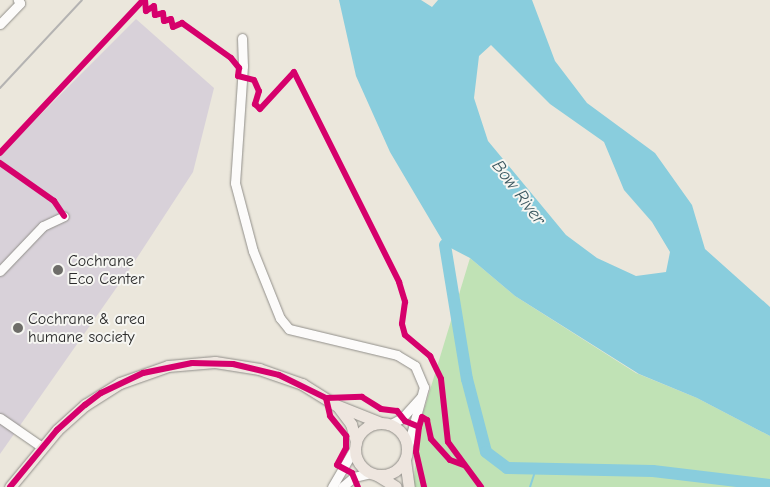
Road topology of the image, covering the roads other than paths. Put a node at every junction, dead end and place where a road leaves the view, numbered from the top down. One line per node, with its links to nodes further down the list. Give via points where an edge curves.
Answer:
1 (18, 0): 2 (street, via 20,3)
2 (0, 24)
3 (242, 38): 6 (street, via 235,183 253,251 284,325 295,333 407,358 420,372)
4 (64, 216): 5 (street, via 43,226)
5 (0, 271)
6 (422, 394): 9 (street, via 402,418); 12 (street)
7 (336, 405): 9 (main road); 10 (main road, via 351,424); 11 (main road, via 302,384 259,369 215,362 184,364 143,373 101,393 71,417)
8 (0, 418): 11 (street)
9 (385, 424): 10 (main road, via 365,429); 12 (main road, via 402,434)
10 (356, 444): 13 (main road, via 359,463); 15 (street)
11 (42, 447): 14 (main road)
12 (406, 454): 13 (main road, via 393,472); 18 (main road)
13 (374, 474): 16 (street, via 354,476); 17 (main road)
14 (10, 487)
15 (332, 487)
16 (342, 487)
17 (396, 487)
18 (410, 487)

